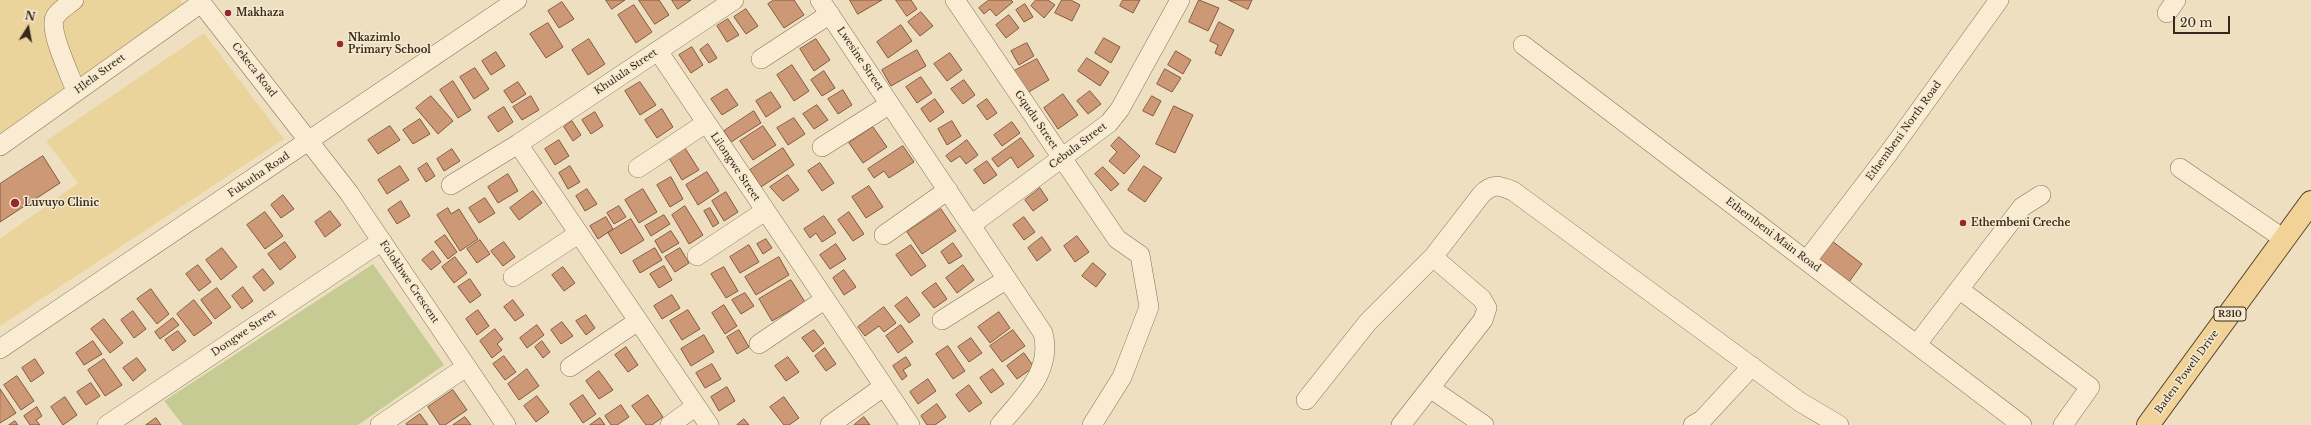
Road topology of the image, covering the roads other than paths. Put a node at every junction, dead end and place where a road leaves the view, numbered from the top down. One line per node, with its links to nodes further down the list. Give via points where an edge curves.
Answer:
1 (74, 0): 12 (street, via 56,15 54,25 55,36)
2 (517, 0): 15 (street, Fukutha Road)
3 (734, 0): 10 (street, Khulula Street)
4 (956, 0): 19 (street, Gqudu Street)
5 (1180, 0): 19 (street, Cebula Street, via 1120,109 1095,135)
6 (1999, 0): 34 (street, Ethembeni North Road, via 1888,154)
7 (200, 1): 12 (street, Hlela Street); 15 (street, Cekeca Road)
8 (825, 7): 11 (street, Lwesine Street); 13 (street, Lwesine Street)
9 (1523, 45): 34 (street, Ethembeni Main Road)
10 (658, 51): 14 (street, Lilongwe Street); 16 (street, Khulula Street)
11 (761, 59)
12 (76, 91): 17 (street, Hlela Street)
13 (890, 104): 18 (street); 23 (street, Lwesine Street)
14 (706, 123): 20 (street, Lilongwe Street); 26 (street, Lilongwe Street)
15 (310, 141): 31 (street, Folokhwe Crescent); 43 (street, Fukutha Road)
16 (518, 144): 22 (street, Khulula Street); 28 (street)
17 (0, 146)
18 (822, 147)
19 (1062, 158): 27 (street, Cebula Street); 60 (street, Gqudu Street, via 1117,239 1140,255 1149,307 1122,377)
20 (638, 168)
21 (2180, 168): 30 (street)
22 (451, 185)
23 (948, 190): 27 (street, Lwesine Street); 29 (street)
24 (2041, 195): 37 (street, via 2022,207)
25 (2311, 202): 30 (main road, Baden Powell Drive / R310)
26 (765, 211): 32 (street, Lilongwe Street); 38 (street, Lilongwe Street)
27 (971, 225): 36 (street, Lwesine Street)
28 (578, 234): 35 (street); 40 (street)
29 (884, 235)
30 (2284, 239): 66 (main road, Baden Powell Drive / R310)
31 (382, 241): 45 (street, Folokhwe Crescent); 52 (street, Dongwe Street)
32 (698, 256)
33 (1433, 257): 44 (street, via 1488,188 1495,185 1503,187 1513,191); 48 (street, via 1482,299 1487,308 1483,320); 49 (street, via 1368,322)
34 (1807, 260): 42 (street, Ethembeni Main Road)
35 (513, 278)
36 (1007, 279): 39 (street); 59 (street, Lwesine Street, via 1043,334 1046,350 1045,363 1039,376)
37 (1960, 290): 42 (street); 65 (street, via 2090,388)
38 (824, 300): 41 (street); 47 (street, Lilongwe Street)
39 (942, 320)
40 (638, 321): 46 (street); 50 (street)
41 (758, 344)
42 (1917, 344): 51 (street, Ethembeni Main Road)
43 (0, 350)
44 (1752, 366): 63 (street, via 1702,420); 64 (street, via 1800,402)
45 (466, 367): 53 (street); 54 (street, Folokhwe Crescent)
46 (570, 367)
47 (883, 387): 57 (street); 58 (street, Lilongwe Street)
48 (1430, 388): 61 (street); 62 (street)
49 (1306, 400)
50 (696, 406): 55 (street); 56 (street)
51 (2015, 423)
52 (109, 424)
53 (380, 425)
54 (506, 425)
55 (670, 425)
56 (709, 425)
57 (830, 425)
58 (910, 425)
59 (1000, 425)
60 (1092, 425)
61 (1401, 425)
62 (1484, 425)
63 (1693, 425)
64 (1838, 425)
65 (2063, 425)
66 (2148, 425)

